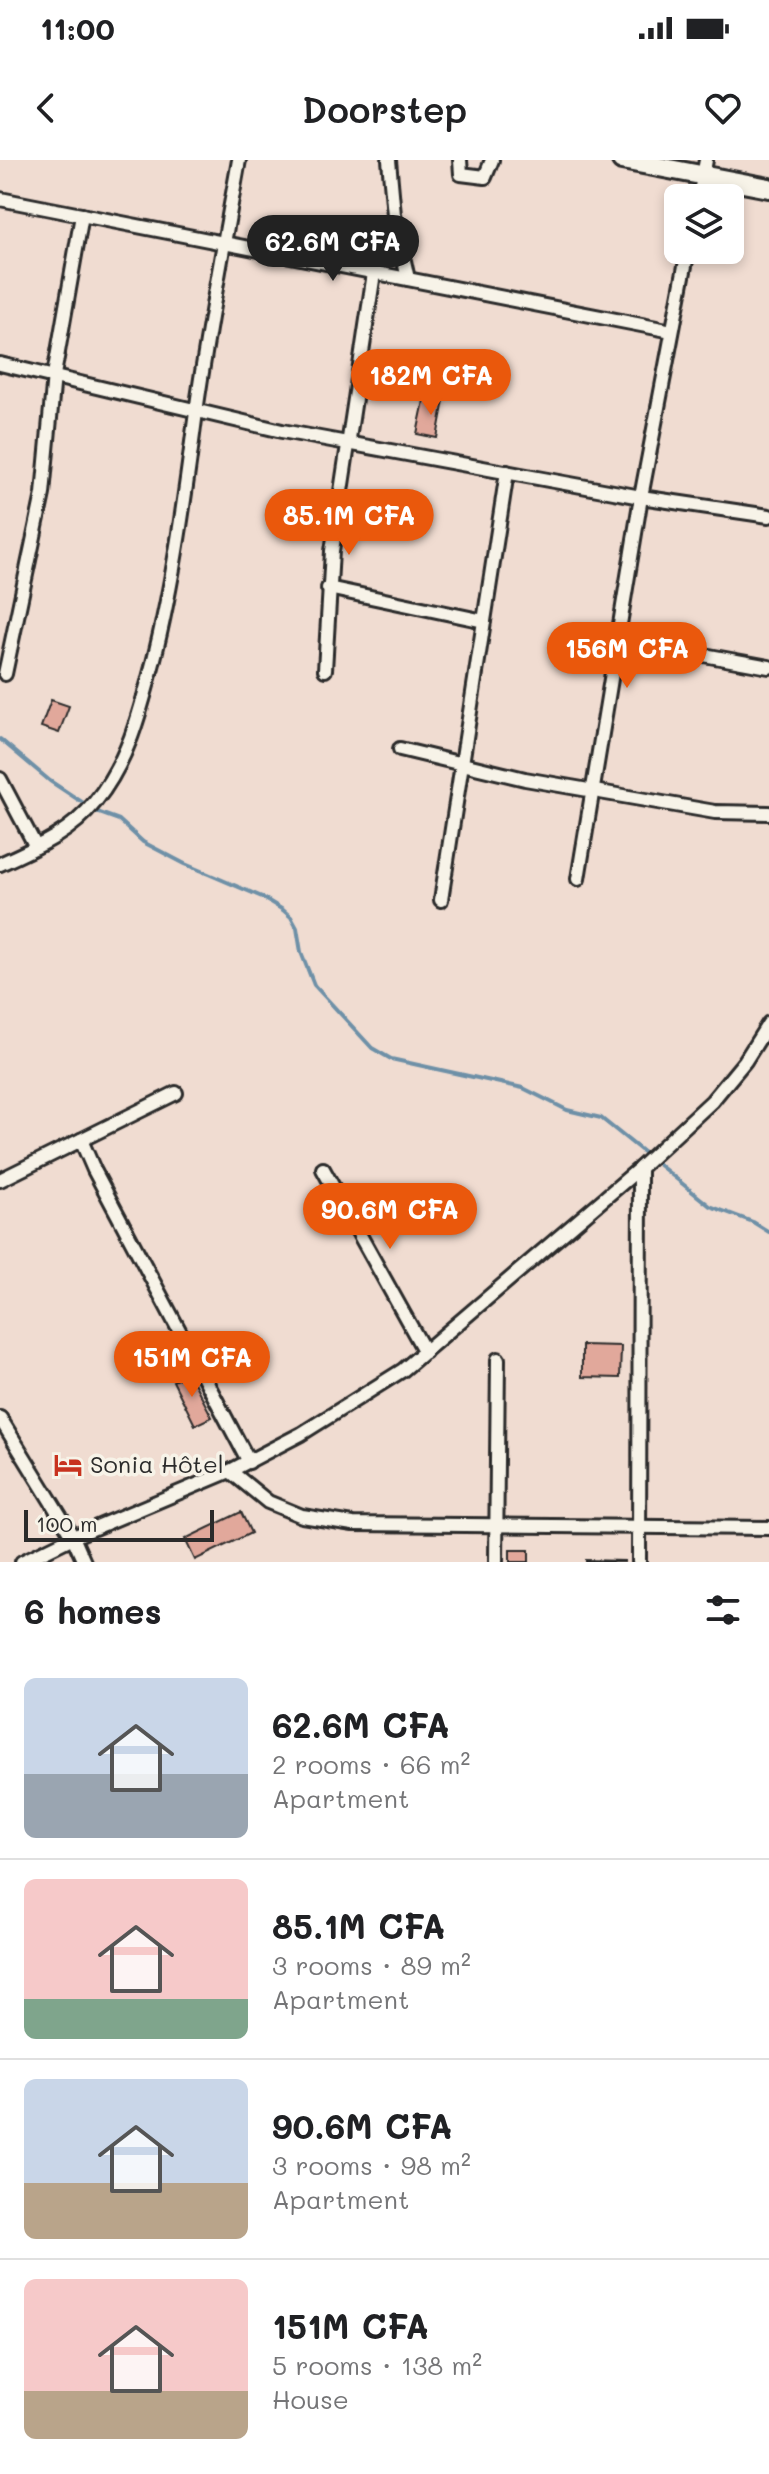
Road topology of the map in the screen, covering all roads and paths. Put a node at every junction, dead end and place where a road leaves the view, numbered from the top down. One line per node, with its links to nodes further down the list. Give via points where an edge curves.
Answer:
1 (239, 160): 10 (street)
2 (389, 160): 13 (street)
3 (460, 160): 4 (street, via 461,174 479,178 485,177)
4 (492, 160)
5 (622, 160): 6 (highway)
6 (705, 167): 7 (highway)
7 (769, 188)
8 (0, 199): 9 (street)
9 (82, 215): 10 (street); 16 (street)
10 (223, 244): 12 (street); 17 (street)
11 (685, 264): 14 (street)
12 (374, 273): 13 (street); 18 (street)
13 (408, 279): 14 (street)
14 (672, 331): 20 (street)
15 (0, 364): 16 (street)
16 (54, 375): 17 (street); 27 (street, via 43,494)
17 (196, 411): 18 (street); 33 (street, via 185,504 132,739 80,820)
18 (348, 442): 19 (street); 22 (street)
19 (507, 472): 20 (street); 23 (street)
20 (641, 497): 21 (street); 24 (street)
21 (769, 516)
22 (328, 588): 23 (street); 26 (street)
23 (484, 621): 29 (street)
24 (617, 639): 25 (street); 31 (street)
25 (769, 667)
26 (325, 670)
27 (5, 674)
28 (400, 749): 29 (street)
29 (462, 762): 31 (street); 36 (street)
30 (0, 779): 33 (street)
31 (592, 789): 32 (street, via 715,812); 35 (street)
32 (769, 813)
33 (36, 847): 34 (street)
34 (0, 864)
35 (578, 879)
36 (441, 900)
37 (769, 1023): 40 (street, via 712,1101)
38 (176, 1093): 39 (street)
39 (81, 1140): 42 (street); 46 (street)
40 (642, 1167): 43 (street); 49 (street)
41 (323, 1169): 43 (street)
42 (0, 1180)
43 (425, 1352): 46 (street, via 348,1407)
44 (498, 1359): 48 (street)
45 (0, 1418): 51 (street)
46 (249, 1462): 47 (street)
47 (230, 1471): 48 (street, via 268,1502 302,1516 353,1524); 51 (street)
48 (496, 1526): 49 (street); 54 (street)
49 (640, 1526): 50 (street); 55 (street)
50 (769, 1528)
51 (73, 1537): 52 (street); 53 (street)
52 (22, 1562)
53 (84, 1562)
54 (496, 1562)
55 (639, 1562)

